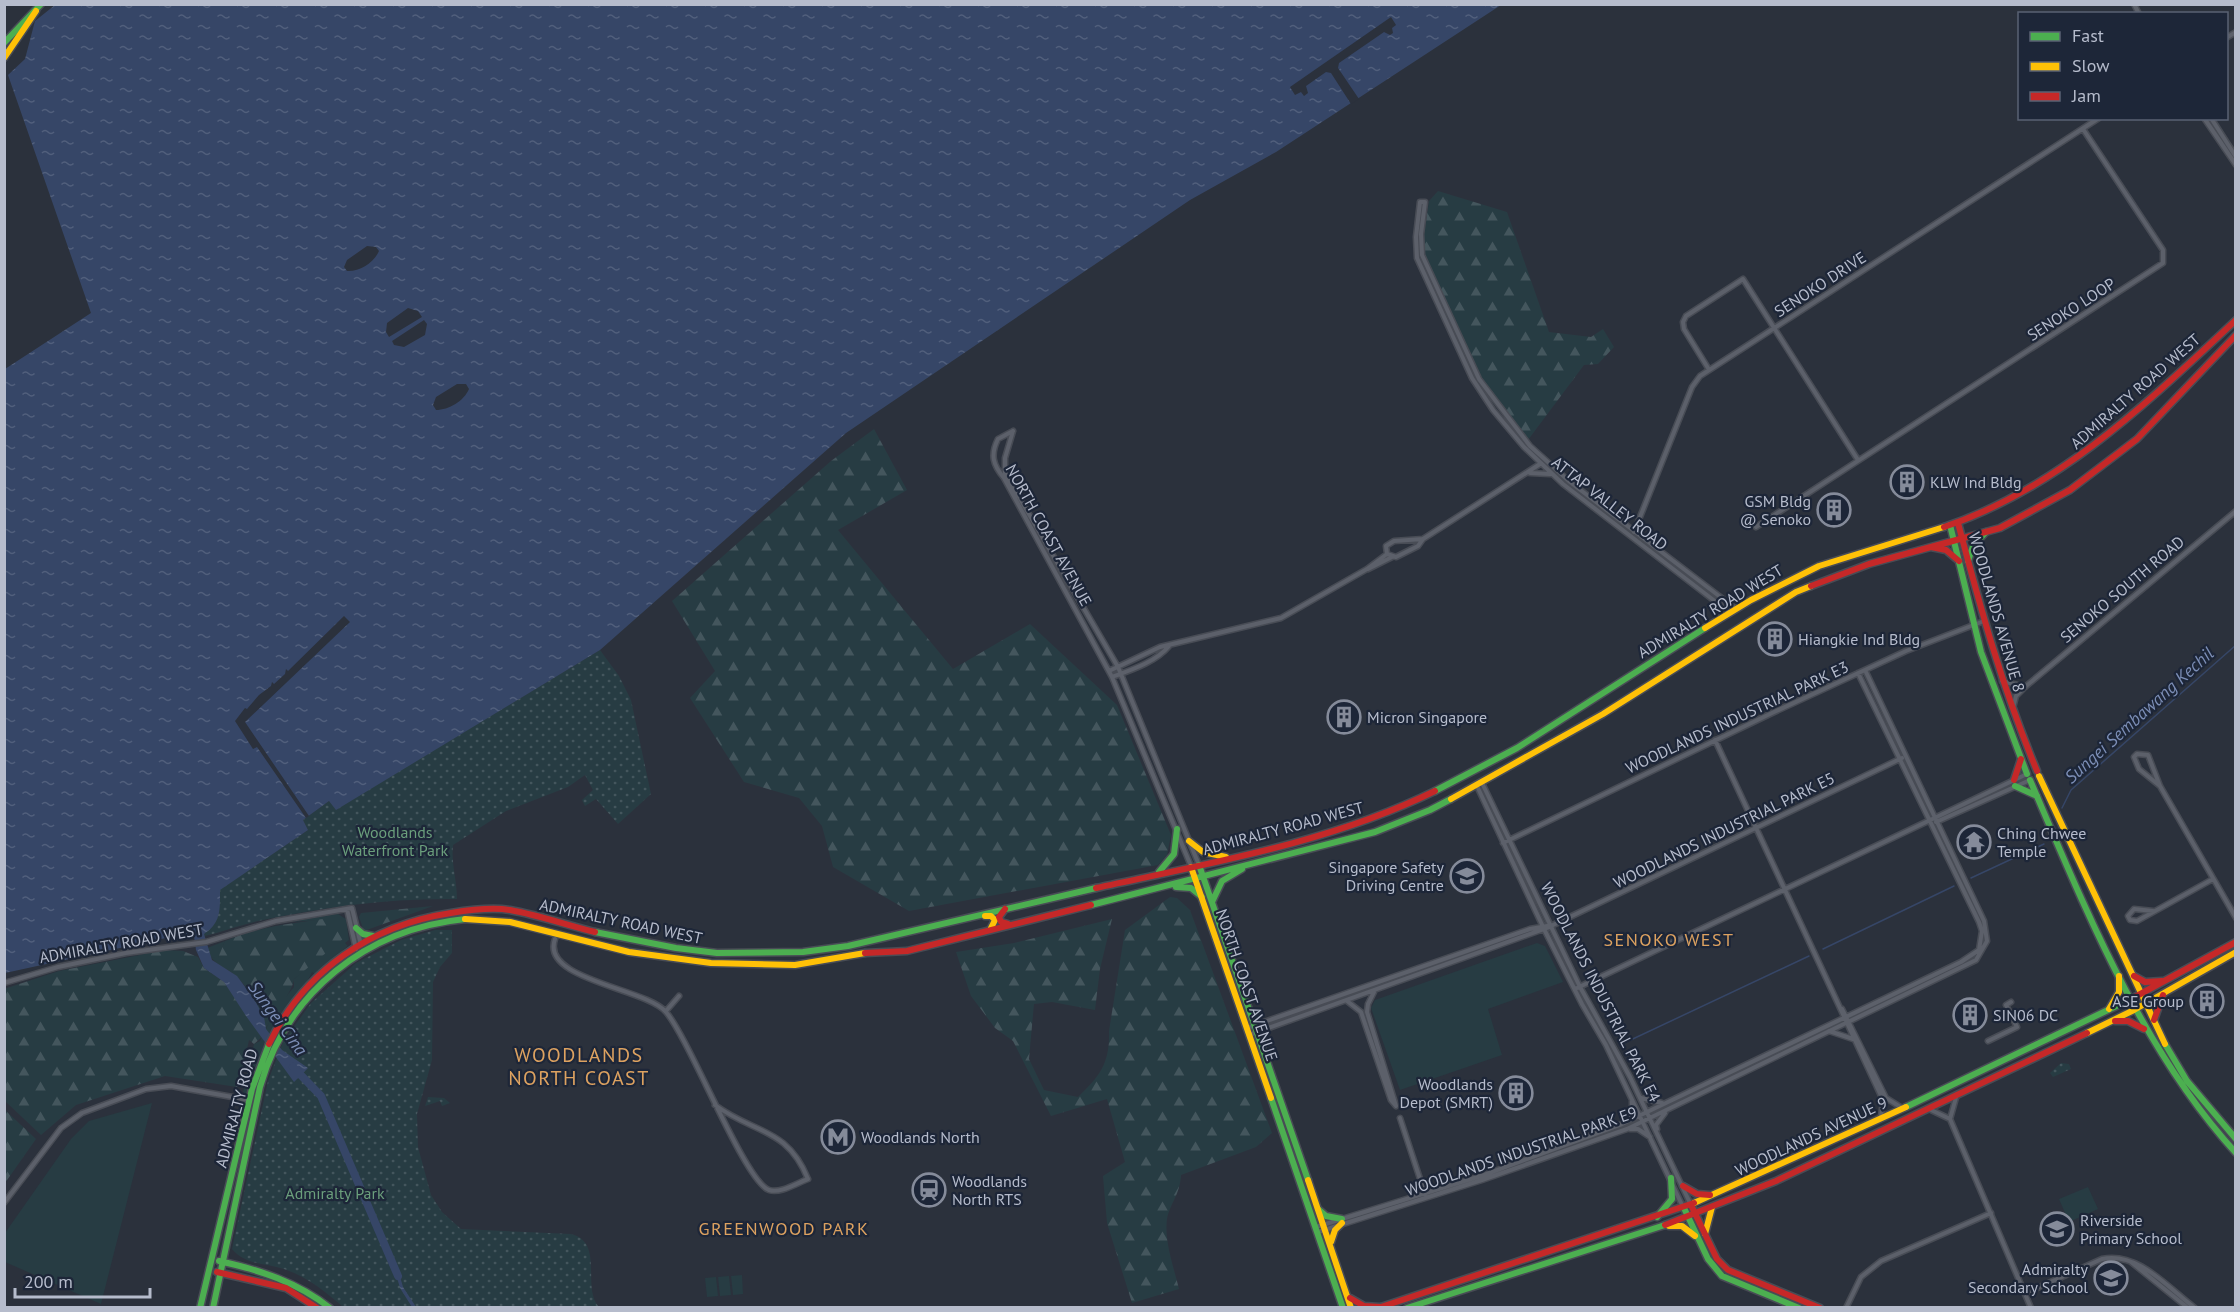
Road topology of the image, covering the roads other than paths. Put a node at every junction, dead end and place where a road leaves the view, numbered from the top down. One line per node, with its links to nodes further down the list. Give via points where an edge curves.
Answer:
1 (41, 4): 2 (main road)
2 (36, 11): 3 (main road); 4 (main road)
3 (4, 43)
4 (4, 58)
5 (2096, 120): 8 (street, SENOKO DRIVE)
6 (2205, 120): 10 (street)
7 (2212, 120): 9 (street)
8 (2083, 129): 12 (street, SENOKO DRIVE); 18 (street, SENOKO LOOP, via 2163,250 2163,263)
9 (2235, 157)
10 (2235, 165)
11 (2235, 320): 23 (main road, ADMIRALTY ROAD WEST, via 2150,400 2071,465)
12 (1773, 328): 14 (street, SENOKO DRIVE, via 1766,336); 14 (street, via 1743,279 1686,316 1683,322 1683,329); 18 (street)
13 (2235, 335): 26 (main road, ADMIRALTY ROAD WEST, via 2137,439 2111,461 2032,512)
14 (1708, 368): 27 (street, SENOKO DRIVE, via 1692,387)
15 (1498, 406): 16 (street); 16 (street, ATTAP VALLEY ROAD, via 1479,379 1422,255 1422,202 1416,227 1417,258 1473,378); 17 (street, ATTAP VALLEY ROAD)
16 (1493, 410): 19 (street, ATTAP VALLEY ROAD)
17 (1545, 460): 19 (street); 27 (street, ATTAP VALLEY ROAD)
18 (1858, 460): 25 (street, SENOKO LOOP)
19 (1540, 464): 20 (street); 21 (street, ATTAP VALLEY ROAD)
20 (1527, 474): 21 (street); 29 (street)
21 (1551, 474): 27 (street, ATTAP VALLEY ROAD)
22 (2235, 511): 51 (street, SENOKO SOUTH ROAD)
23 (1958, 523): 24 (main road, ADMIRALTY ROAD WEST); 28 (main road, WOODLANDS AVENUE 8)
24 (1950, 525): 30 (main road, WOODLANDS AVENUE 8); 37 (main road, ADMIRALTY ROAD WEST, via 1806,571)
25 (1755, 527)
26 (1987, 532): 28 (main road, ADMIRALTY ROAD WEST); 35 (main road, via 1973,546)
27 (1633, 533): 37 (street, ATTAP VALLEY ROAD); 38 (street, ATTAP VALLEY ROAD)
28 (1962, 538): 30 (main road, ADMIRALTY ROAD WEST); 35 (main road, WOODLANDS AVENUE 8)
29 (1423, 539): 32 (street, via 1394,542 1386,546); 33 (street, via 1418,546)
30 (1954, 540): 31 (main road, ADMIRALTY ROAD WEST); 34 (main road, WOODLANDS AVENUE 8)
31 (1927, 547): 34 (main road, via 1946,550); 54 (main road, ADMIRALTY ROAD WEST, via 1796,592 1670,673)
32 (1388, 554): 33 (street); 36 (street)
33 (1392, 557): 36 (street)
34 (1959, 561): 40 (main road, WOODLANDS AVENUE 8)
35 (1968, 562): 39 (main road, WOODLANDS AVENUE 8)
36 (1367, 569): 41 (street, via 1281,618)
37 (1736, 609): 38 (main road, ADMIRALTY ROAD WEST)
38 (1729, 613): 53 (main road, ADMIRALTY ROAD WEST)
39 (1984, 621): 40 (street, WOODLANDS INDUSTRIAL PARK E3); 50 (main road, WOODLANDS AVENUE 8)
40 (1973, 624): 45 (street, WOODLANDS INDUSTRIAL PARK E3); 60 (main road, WOODLANDS AVENUE 8, via 1996,699)
41 (1169, 646): 42 (street); 43 (street)
42 (1145, 654): 43 (street); 44 (street)
43 (1149, 662): 48 (street)
44 (1118, 667): 46 (street); 46 (street, NORTH COAST AVENUE, via 1005,473 1013,431 1004,435 994,446 994,465); 48 (street, NORTH COAST AVENUE)
45 (1865, 670): 47 (street, WOODLANDS INDUSTRIAL PARK E3); 58 (street)
46 (1109, 671): 49 (street, NORTH COAST AVENUE)
47 (1858, 673): 55 (street, WOODLANDS INDUSTRIAL PARK E3); 59 (street)
48 (1121, 674): 49 (street); 69 (street, NORTH COAST AVENUE)
49 (1112, 677): 68 (street, NORTH COAST AVENUE)
50 (2001, 681): 51 (street); 52 (main road, WOODLANDS AVENUE 8)
51 (2025, 687): 52 (street, SENOKO SOUTH ROAD, via 2016,696)
52 (2012, 712): 111 (main road, WOODLANDS AVENUE 8)
53 (1549, 727): 54 (main road, via 1550,735); 56 (main road, ADMIRALTY ROAD WEST)
54 (1558, 737): 57 (main road, ADMIRALTY ROAD WEST)
55 (1715, 740): 67 (street); 70 (street, WOODLANDS INDUSTRIAL PARK E3)
56 (1521, 744): 57 (main road, via 1531,746); 71 (main road, ADMIRALTY ROAD WEST, via 1421,798 1368,819)
57 (1531, 755): 63 (main road, ADMIRALTY ROAD WEST)
58 (1906, 756): 59 (street, WOODLANDS INDUSTRIAL PARK E5); 66 (street)
59 (1900, 759): 66 (street); 67 (street, WOODLANDS INDUSTRIAL PARK E5)
60 (2021, 759): 61 (main road, WOODLANDS AVENUE 8); 62 (main road)
61 (2028, 777): 62 (street); 65 (main road, WOODLANDS AVENUE 8)
62 (2014, 783): 65 (main road); 66 (street)
63 (1480, 784): 70 (street, WOODLANDS INDUSTRIAL PARK E4); 74 (main road, ADMIRALTY ROAD WEST, via 1375,832)
64 (2160, 786): 64 (street, via 2139,769 2134,757 2148,754); 79 (street)
65 (2037, 796): 112 (main road, WOODLANDS AVENUE 8)
66 (1933, 820): 83 (street); 128 (street, WOODLANDS INDUSTRIAL PARK E9, via 1984,921 1987,941 1976,960)
67 (1757, 828): 83 (street); 96 (street, WOODLANDS INDUSTRIAL PARK E5)
68 (1177, 829): 75 (street, NORTH COAST AVENUE); 76 (main road, via 1177,852)
69 (1189, 841): 71 (main road, via 1203,852); 73 (street, NORTH COAST AVENUE)
70 (1506, 842): 72 (street, WOODLANDS INDUSTRIAL PARK E4)
71 (1230, 857): 73 (main road, ADMIRALTY ROAD WEST)
72 (1516, 864): 80 (street, WOODLANDS INDUSTRIAL PARK E4); 81 (street, WOODLANDS INDUSTRIAL PARK E4)
73 (1199, 865): 75 (main road, ADMIRALTY ROAD WEST); 77 (main road, NORTH COAST AVENUE)
74 (1248, 866): 77 (main road, ADMIRALTY ROAD WEST); 85 (main road, via 1222,881)
75 (1191, 867): 76 (main road, ADMIRALTY ROAD WEST); 78 (main road, NORTH COAST AVENUE)
76 (1156, 874): 87 (main road, ADMIRALTY ROAD WEST)
77 (1204, 877): 78 (main road, ADMIRALTY ROAD WEST); 85 (main road, NORTH COAST AVENUE)
78 (1196, 879): 82 (main road, ADMIRALTY ROAD WEST); 84 (main road, NORTH COAST AVENUE)
79 (2213, 879): 89 (street); 92 (street)
80 (1528, 882): 81 (street); 88 (street, WOODLANDS INDUSTRIAL PARK E4)
81 (1523, 885): 90 (street, WOODLANDS INDUSTRIAL PARK E4)
82 (1169, 886): 84 (main road, via 1191,888); 94 (main road, ADMIRALTY ROAD WEST)
83 (1786, 888): 115 (street); 128 (street)
84 (1202, 897): 134 (main road, NORTH COAST AVENUE)
85 (1212, 902): 131 (main road, NORTH COAST AVENUE)
86 (350, 908): 97 (street); 107 (street); 114 (street, ADMIRALTY ROAD WEST, via 268,923 206,942 40,971)
87 (1007, 908): 91 (main road, ADMIRALTY ROAD WEST); 94 (main road, via 1001,912 1001,921)
88 (1543, 910): 90 (street); 96 (street, WOODLANDS INDUSTRIAL PARK E4)
89 (2153, 911): 89 (street, via 2137,921 2128,919 2131,910)
90 (1537, 913): 98 (street, WOODLANDS INDUSTRIAL PARK E4)
91 (969, 916): 95 (main road, ADMIRALTY ROAD WEST, via 848,946 750,956 689,952); 100 (main road, via 991,916 995,925)
92 (2235, 918)
93 (551, 921): 95 (main road, ADMIRALTY ROAD WEST); 101 (main road); 102 (main road, ADMIRALTY ROAD WEST, via 509,910 462,908 412,920)
94 (1015, 924): 100 (main road, ADMIRALTY ROAD WEST)
95 (566, 925): 101 (main road)
96 (1551, 926): 98 (street, WOODLANDS INDUSTRIAL PARK E5); 105 (street, WOODLANDS INDUSTRIAL PARK E4)
97 (356, 928): 102 (main road); 107 (street)
98 (1544, 928): 106 (street, WOODLANDS INDUSTRIAL PARK E4); 117 (street, WOODLANDS INDUSTRIAL PARK E5); 131 (street, WOODLANDS INDUSTRIAL PARK E5)
99 (546, 929): 101 (main road, ADMIRALTY ROAD WEST); 103 (main road); 107 (main road, ADMIRALTY ROAD WEST, via 504,920 456,920 399,933)
100 (990, 930): 101 (main road, ADMIRALTY ROAD WEST, via 907,951 887,948 816,962 774,965 653,957)
101 (557, 932): 103 (main road)
102 (373, 936): 107 (main road, ADMIRALTY ROAD WEST)
103 (555, 939): 127 (street, via 556,955 567,969 639,995)
104 (2235, 942): 113 (main road, WOODLANDS AVENUE 9)
105 (1559, 943): 106 (street); 109 (street, WOODLANDS INDUSTRIAL PARK E4)
106 (1553, 946): 110 (street, WOODLANDS INDUSTRIAL PARK E4)
107 (359, 948): 135 (main road, ADMIRALTY ROAD, via 310,984 285,1014)
108 (2234, 954): 118 (main road, WOODLANDS AVENUE 9)
109 (1571, 970): 110 (street); 115 (street, WOODLANDS INDUSTRIAL PARK E4)
110 (1566, 972): 116 (street, WOODLANDS INDUSTRIAL PARK E4)
111 (2131, 973): 113 (main road, via 2145,982); 119 (main road, WOODLANDS AVENUE 8)
112 (2119, 976): 121 (main road, WOODLANDS AVENUE 8); 125 (main road, via 2119,992)
113 (2166, 980): 119 (main road, WOODLANDS AVENUE 9)
114 (4, 983)
115 (1580, 987): 116 (street); 140 (street, WOODLANDS INDUSTRIAL PARK E4)
116 (1575, 989): 139 (street, WOODLANDS INDUSTRIAL PARK E4)
117 (1374, 991): 122 (street, WOODLANDS INDUSTRIAL PARK E5); 122 (street, via 1367,1012 1396,1106 1361,1012)
118 (2164, 993): 124 (main road, WOODLANDS AVENUE 9); 130 (main road)
119 (2140, 994): 121 (main road, WOODLANDS AVENUE 9); 124 (main road, WOODLANDS AVENUE 8)
120 (679, 996): 127 (street)
121 (2130, 1000): 125 (main road, WOODLANDS AVENUE 9); 126 (main road, WOODLANDS AVENUE 8)
122 (1347, 1001): 131 (street, WOODLANDS INDUSTRIAL PARK E5)
123 (2011, 1002): 137 (street, via 2006,1005 2017,1027)
124 (2145, 1004): 126 (main road, WOODLANDS AVENUE 9); 130 (main road, WOODLANDS AVENUE 8)
125 (2108, 1010): 145 (main road, WOODLANDS AVENUE 9)
126 (2134, 1010): 129 (main road, WOODLANDS AVENUE 9); 132 (main road, WOODLANDS AVENUE 8)
127 (666, 1011): 143 (street)
128 (1846, 1020): 133 (street, WOODLANDS INDUSTRIAL PARK E9); 136 (street); 142 (street, WOODLANDS INDUSTRIAL PARK E9); 145 (street, via 1886,1098)
129 (2111, 1021): 132 (main road, via 2128,1021); 138 (main road, WOODLANDS AVENUE 9)
130 (2154, 1021): 157 (main road, WOODLANDS AVENUE 8, via 2187,1081)
131 (1257, 1028): 134 (street, WOODLANDS INDUSTRIAL PARK E5); 134 (street, WOODLANDS INDUSTRIAL PARK E5); 168 (main road, NORTH COAST AVENUE)
132 (2144, 1029): 160 (main road, WOODLANDS AVENUE 8, via 2184,1094)
133 (1829, 1031): 136 (street); 144 (street, WOODLANDS INDUSTRIAL PARK E9)
134 (1248, 1032): 177 (main road, NORTH COAST AVENUE)
135 (275, 1038): 141 (main road, ADMIRALTY ROAD, via 267,1046); 182 (main road, ADMIRALTY ROAD, via 256,1101)
136 (1854, 1040): 149 (street, via 1883,1100)
137 (1988, 1041)
138 (1957, 1094): 146 (main road, WOODLANDS AVENUE 9); 152 (street)
139 (1632, 1097): 148 (street, WOODLANDS INDUSTRIAL PARK E4); 154 (street, via 1632,1111)
140 (1640, 1097): 142 (street, via 1647,1102); 147 (street, WOODLANDS INDUSTRIAL PARK E4)
141 (249, 1101): 165 (street, via 171,1086 146,1089 82,1113 61,1128); 181 (main road, ADMIRALTY ROAD)
142 (1665, 1103): 147 (street, WOODLANDS INDUSTRIAL PARK E9)
143 (715, 1105): 143 (street, via 739,1121 780,1139 794,1151 808,1179 777,1191 765,1188)
144 (1673, 1107): 151 (street, WOODLANDS INDUSTRIAL PARK E9); 156 (street, via 1660,1117)
145 (1902, 1108): 149 (main road, WOODLANDS AVENUE 9)
146 (1928, 1109): 152 (street); 167 (main road, WOODLANDS AVENUE 9)
147 (1648, 1112): 148 (street, WOODLANDS INDUSTRIAL PARK E9); 151 (street, WOODLANDS INDUSTRIAL PARK E4)
148 (1641, 1116): 153 (street, WOODLANDS INDUSTRIAL PARK E4); 154 (street, WOODLANDS INDUSTRIAL PARK E9)
149 (1881, 1117): 164 (main road, WOODLANDS AVENUE 9)
150 (1400, 1118): 163 (street)
151 (1650, 1118): 153 (street, WOODLANDS INDUSTRIAL PARK E9); 156 (street, WOODLANDS INDUSTRIAL PARK E4)
152 (1950, 1119): 170 (street)
153 (1644, 1122): 155 (street, WOODLANDS INDUSTRIAL PARK E9); 158 (street, WOODLANDS INDUSTRIAL PARK E4)
154 (1622, 1124): 159 (street, WOODLANDS INDUSTRIAL PARK E9)
155 (1627, 1129): 158 (street, via 1638,1129); 159 (street, WOODLANDS INDUSTRIAL PARK E9)
156 (1657, 1132): 162 (street, WOODLANDS INDUSTRIAL PARK E4)
157 (2235, 1138)
158 (1653, 1139): 161 (street, WOODLANDS INDUSTRIAL PARK E4)
159 (1577, 1144): 163 (street, WOODLANDS INDUSTRIAL PARK E9); 174 (street, WOODLANDS INDUSTRIAL PARK E9, via 1482,1180)
160 (2235, 1153)
161 (1671, 1178): 169 (street, WOODLANDS INDUSTRIAL PARK E4); 173 (main road, via 1672,1199)
162 (1683, 1186): 164 (main road, via 1697,1194); 166 (street, WOODLANDS INDUSTRIAL PARK E4)
163 (1425, 1194): 174 (street, WOODLANDS INDUSTRIAL PARK E9)
164 (1713, 1195): 166 (main road, WOODLANDS AVENUE 9)
165 (4, 1203)
166 (1691, 1205): 169 (main road, WOODLANDS AVENUE 9); 171 (main road, WOODLANDS INDUSTRIAL PARK E4)
167 (1712, 1207): 171 (main road, WOODLANDS AVENUE 9); 178 (main road)
168 (1317, 1208): 174 (main road); 175 (main road, NORTH COAST AVENUE)
169 (1684, 1208): 172 (main road, WOODLANDS INDUSTRIAL PARK E4); 173 (main road, WOODLANDS AVENUE 9)
170 (1991, 1213): 187 (street); 200 (street, via 1881,1261 1861,1277)
171 (1696, 1214): 172 (main road, WOODLANDS AVENUE 9); 178 (main road, WOODLANDS INDUSTRIAL PARK E4)
172 (1688, 1217): 176 (main road, WOODLANDS AVENUE 9); 179 (main road, WOODLANDS INDUSTRIAL PARK E4)
173 (1656, 1218): 189 (main road, WOODLANDS AVENUE 9)
174 (1342, 1221): 175 (street, WOODLANDS INDUSTRIAL PARK E9); 180 (main road)
175 (1325, 1227): 177 (street, WOODLANDS INDUSTRIAL PARK E9); 180 (main road, NORTH COAST AVENUE)
176 (1660, 1227): 179 (main road, via 1682,1226); 197 (main road, WOODLANDS AVENUE 9)
177 (1317, 1229): 186 (main road, NORTH COAST AVENUE)
178 (1705, 1234): 199 (main road, WOODLANDS INDUSTRIAL PARK E4, via 1717,1259 1728,1270)
179 (1698, 1239): 198 (main road, WOODLANDS INDUSTRIAL PARK E4, via 1722,1276)
180 (1331, 1244): 188 (main road, NORTH COAST AVENUE)
181 (212, 1259): 182 (main road); 184 (main road, ADMIRALTY ROAD)
182 (221, 1261): 185 (main road, ADMIRALTY ROAD); 193 (main road, via 291,1281 314,1293)
183 (2131, 1262): 187 (street, via 2102,1259); 202 (street); 203 (street)
184 (210, 1270): 185 (main road); 190 (main road, ADMIRALTY ROAD)
185 (219, 1272): 191 (main road, ADMIRALTY ROAD); 192 (main road, via 286,1288)
186 (1338, 1293): 194 (main road); 195 (main road, NORTH COAST AVENUE)
187 (2026, 1293): 201 (street)
188 (1347, 1294): 189 (main road, via 1358,1304); 196 (main road, NORTH COAST AVENUE)
189 (1379, 1307)
190 (200, 1308)
191 (213, 1308)
192 (316, 1308)
193 (330, 1308)
194 (1338, 1308)
195 (1343, 1308)
196 (1351, 1308)
197 (1407, 1308)
198 (1799, 1308)
199 (1820, 1308)
200 (1846, 1308)
201 (2031, 1308)
202 (2187, 1308)
203 (2195, 1308)

